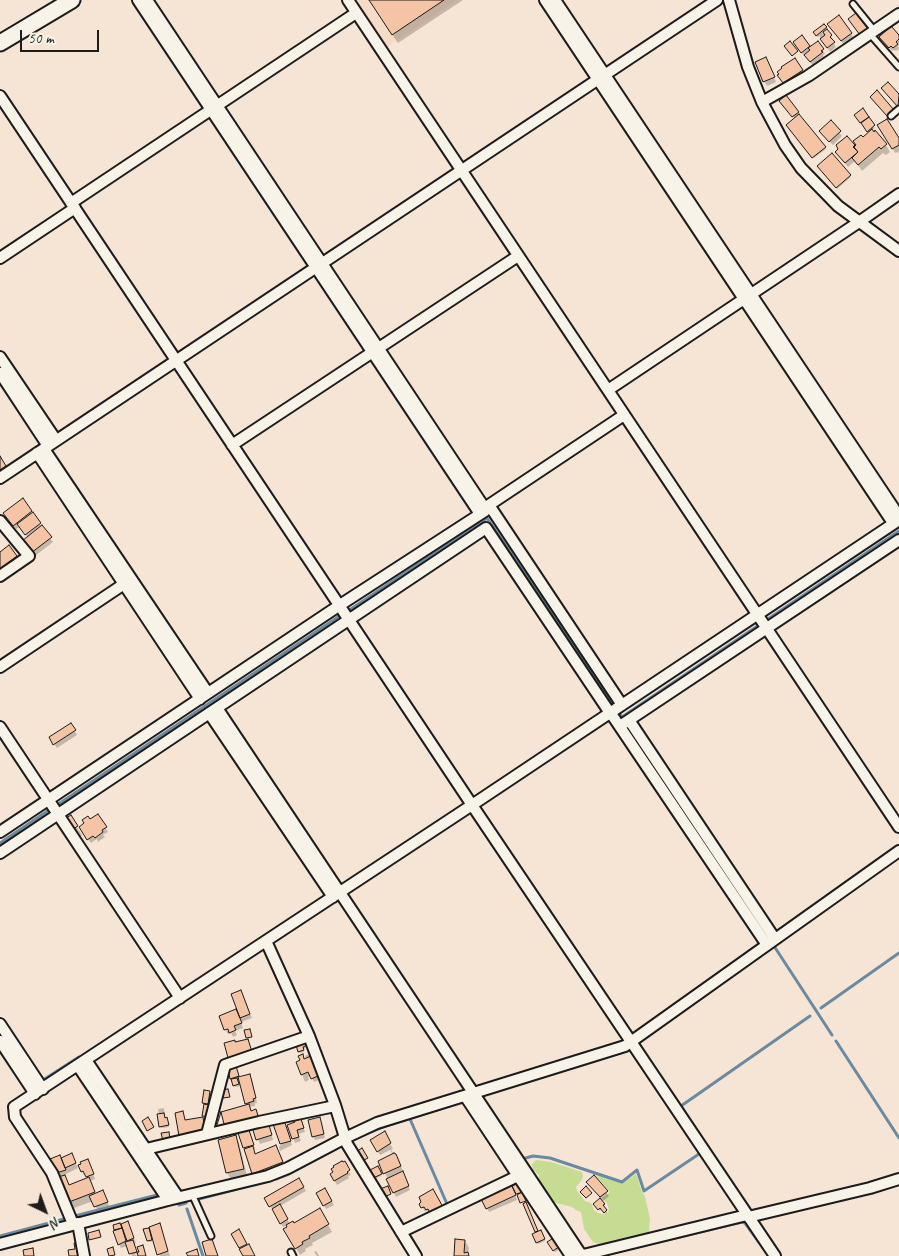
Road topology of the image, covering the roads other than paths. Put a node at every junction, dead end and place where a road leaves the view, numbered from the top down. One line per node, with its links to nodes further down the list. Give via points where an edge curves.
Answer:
1 (72, 0): 13 (main road)
2 (138, 0): 18 (street)
3 (147, 0): 18 (street)
4 (348, 0): 10 (street)
5 (545, 0): 15 (street)
6 (555, 0): 15 (street)
7 (717, 0): 15 (street)
8 (729, 0): 17 (street, via 748,67)
9 (853, 4): 12 (lane)
10 (356, 13): 18 (street); 21 (street)
11 (899, 14): 12 (street)
12 (873, 32): 14 (lane); 17 (street, via 808,76)
13 (0, 43)
14 (899, 67)
15 (601, 77): 21 (street); 29 (street)
16 (0, 96): 23 (street)
17 (762, 102): 24 (street, via 785,146 801,168 838,206)
18 (214, 107): 23 (street); 28 (street)
19 (899, 109): 20 (lane)
20 (891, 116)
21 (461, 171): 26 (street); 28 (street)
22 (899, 194): 24 (street)
23 (73, 205): 27 (street); 32 (street)
24 (859, 222): 25 (street); 29 (street)
25 (899, 251)
26 (518, 256): 30 (street); 34 (street)
27 (0, 258)
28 (319, 265): 30 (street); 32 (street)
29 (748, 296): 34 (street); 40 (street)
30 (376, 350): 36 (street); 39 (street)
31 (0, 357): 37 (street)
32 (176, 361): 36 (street); 37 (street)
33 (0, 373): 37 (street)
34 (608, 390): 35 (street)
35 (624, 415): 39 (street); 47 (street)
36 (232, 445): 45 (street)
37 (46, 447): 38 (street); 44 (street); 49 (street)
38 (0, 478)
39 (486, 510): 45 (street); 50 (street)
40 (897, 520): 47 (street)
41 (0, 521): 43 (street, via 29,556)
42 (899, 540): 47 (street)
43 (0, 576)
44 (124, 584): 48 (street); 49 (street)
45 (340, 606): 46 (street); 49 (street)
46 (349, 620): 51 (street); 52 (street, via 486,528); 56 (street)
47 (762, 622): 50 (street); 53 (street); 58 (street)
48 (0, 667)
49 (204, 696): 55 (street)
50 (622, 705): 52 (street)
51 (213, 711): 57 (street); 62 (street)
52 (610, 712): 53 (street); 56 (street)
53 (624, 723): 64 (street)
54 (0, 727): 55 (street)
55 (48, 800): 57 (street); 59 (street)
56 (472, 805): 62 (street); 69 (street)
57 (58, 814): 61 (street); 65 (street)
58 (899, 827)
59 (0, 832)
60 (899, 851): 64 (street)
61 (0, 853)
62 (336, 894): 63 (street); 72 (street)
63 (266, 941): 65 (street); 67 (street)
64 (771, 942): 69 (street)
65 (180, 998): 70 (street)
66 (0, 1024): 71 (street)
67 (310, 1036): 73 (street); 74 (street, via 225,1065)
68 (0, 1041): 71 (street)
69 (631, 1041): 72 (street, via 625,1046); 81 (street)
70 (82, 1063): 71 (street); 76 (street); 80 (street)
71 (39, 1091): 82 (street, via 14,1107 15,1117 52,1173)
72 (470, 1095): 75 (street, via 378,1123); 77 (street)
73 (335, 1106): 74 (street); 75 (street)
74 (207, 1134): 76 (street)
75 (345, 1138): 79 (street, via 268,1176); 83 (street)
76 (146, 1149): 80 (street)
77 (522, 1174): 83 (street); 88 (street)
78 (899, 1179): 81 (street)
79 (192, 1194): 80 (street); 84 (lane)
80 (173, 1198): 82 (street)
81 (747, 1216): 88 (street); 89 (street)
82 (76, 1224): 85 (street); 86 (street)
83 (401, 1232): 87 (street)
84 (211, 1236)
85 (0, 1244)
86 (84, 1256)
87 (416, 1256)
88 (578, 1256)
89 (775, 1256)

